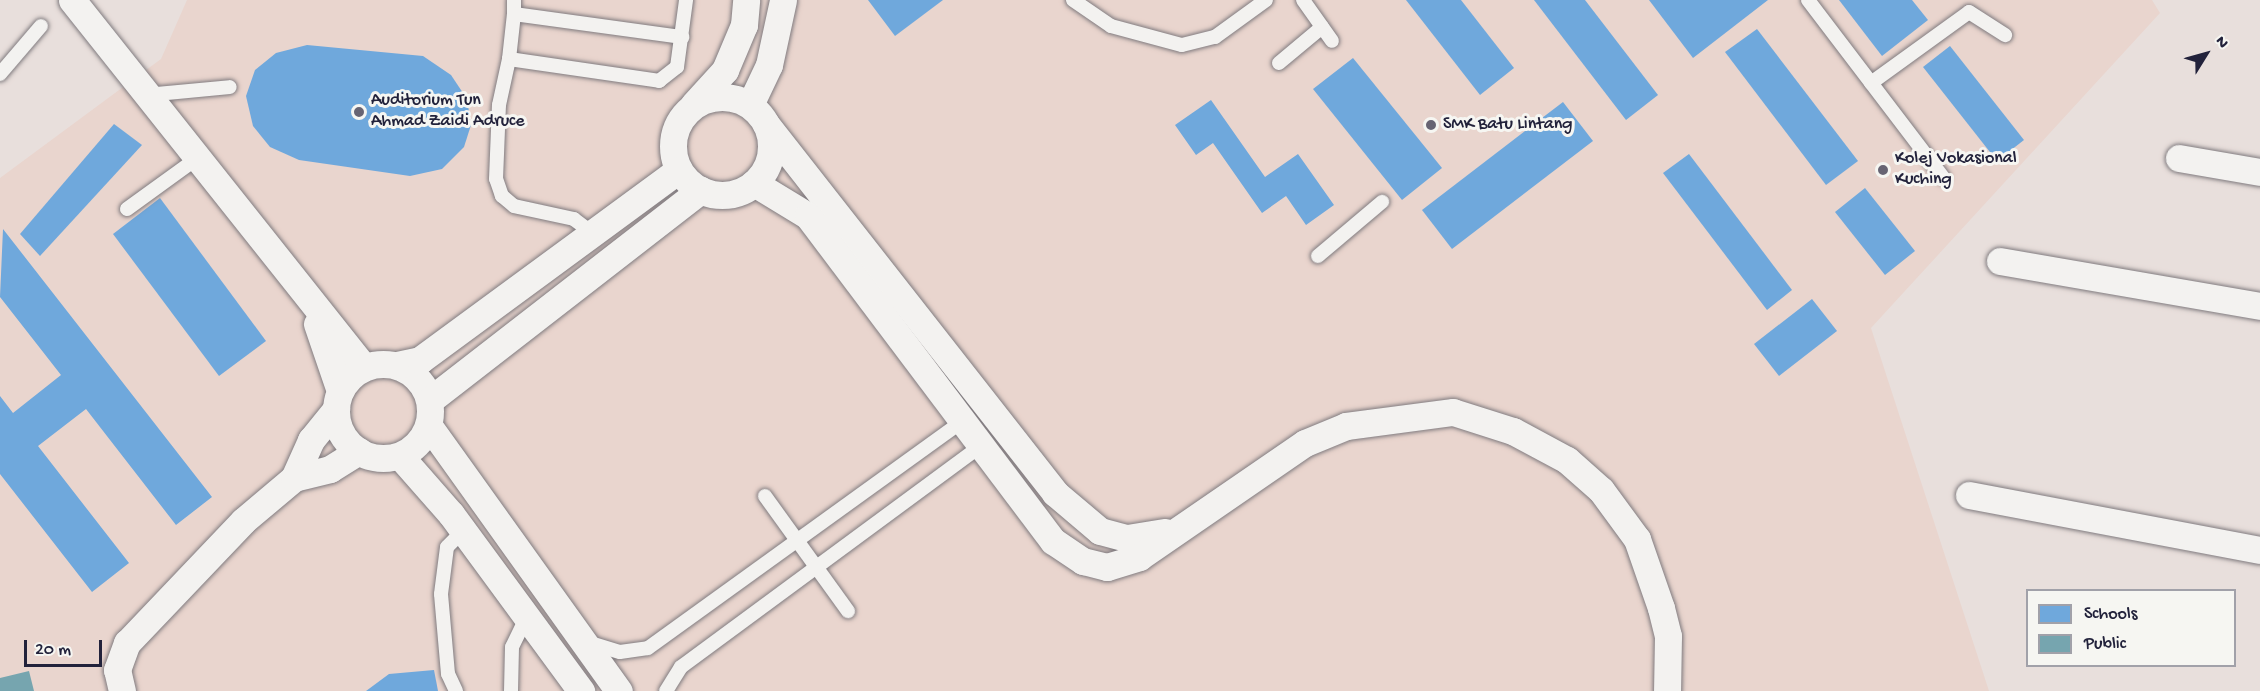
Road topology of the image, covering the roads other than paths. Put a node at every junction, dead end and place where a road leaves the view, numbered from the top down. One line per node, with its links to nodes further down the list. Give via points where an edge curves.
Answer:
1 (72, 0): 19 (street)
2 (686, 0): 13 (lane)
3 (746, 0): 21 (street, via 744,25 725,70)
4 (783, 0): 22 (street)
5 (1073, 0): 6 (lane, via 1111,26 1182,45 1215,37)
6 (1266, 0)
7 (1303, 0): 11 (lane)
8 (1808, 0): 18 (lane)
9 (514, 7): 13 (lane); 15 (lane)
10 (41, 26): 17 (lane)
11 (1322, 27): 14 (lane); 16 (lane)
12 (2005, 35): 18 (lane, via 1969,12)
13 (682, 37): 15 (lane, via 677,67 659,81)
14 (1332, 41)
15 (509, 59): 32 (lane, via 499,105 496,179 502,196 514,206 574,219)
16 (1279, 63)
17 (0, 74)
18 (1871, 83): 27 (lane)
19 (139, 85): 20 (lane); 24 (street)
20 (231, 87)
21 (693, 105): 22 (street, via 721,96); 25 (street, via 674,134)
22 (758, 115): 28 (street, via 771,149); 48 (street, via 1055,493 1100,531 1127,538)
23 (2179, 158): 26 (street)
24 (196, 159): 31 (lane); 35 (street)
25 (679, 170): 29 (street); 32 (street)
26 (2260, 172)
27 (1942, 177)
28 (754, 183): 29 (street, via 729,194); 41 (street, via 808,216)
29 (701, 190): 40 (street)
30 (1382, 202): 33 (lane)
31 (127, 209)
32 (595, 235): 37 (street, via 420,360)
33 (1318, 256)
34 (2000, 261): 36 (street)
35 (304, 296): 38 (street); 39 (street, via 330,351)
36 (2260, 306)
37 (397, 365): 38 (street); 40 (street, via 418,378)
38 (364, 367): 39 (street)
39 (338, 400): 43 (street, via 346,440); 45 (street, via 311,440)
40 (429, 413): 44 (street); 55 (street)
41 (965, 419): 42 (street); 50 (lane)
42 (984, 444): 48 (street, via 1053,541 1083,561 1120,565); 52 (lane)
43 (358, 451): 44 (street, via 372,457); 45 (street, via 330,469)
44 (400, 456): 49 (street)
45 (294, 478): 56 (street, via 226,538 127,643 117,670)
46 (1968, 495): 51 (street)
47 (765, 496): 50 (lane)
48 (1182, 527): 62 (street, via 1305,443 1346,426 1453,412 1513,431 1568,460 1601,490 1637,539 1668,636)
49 (463, 531): 54 (street); 57 (lane, via 447,547 441,594 448,674)
50 (799, 540): 52 (lane); 55 (lane, via 648,648 620,652)
51 (2260, 550)
52 (817, 566): 53 (lane); 61 (lane, via 681,667)
53 (848, 612)
54 (527, 616): 58 (lane, via 512,647); 59 (street)
55 (582, 641): 60 (street)
56 (122, 691)
57 (456, 691)
58 (511, 691)
59 (581, 691)
60 (619, 691)
61 (666, 691)
62 (1667, 691)

